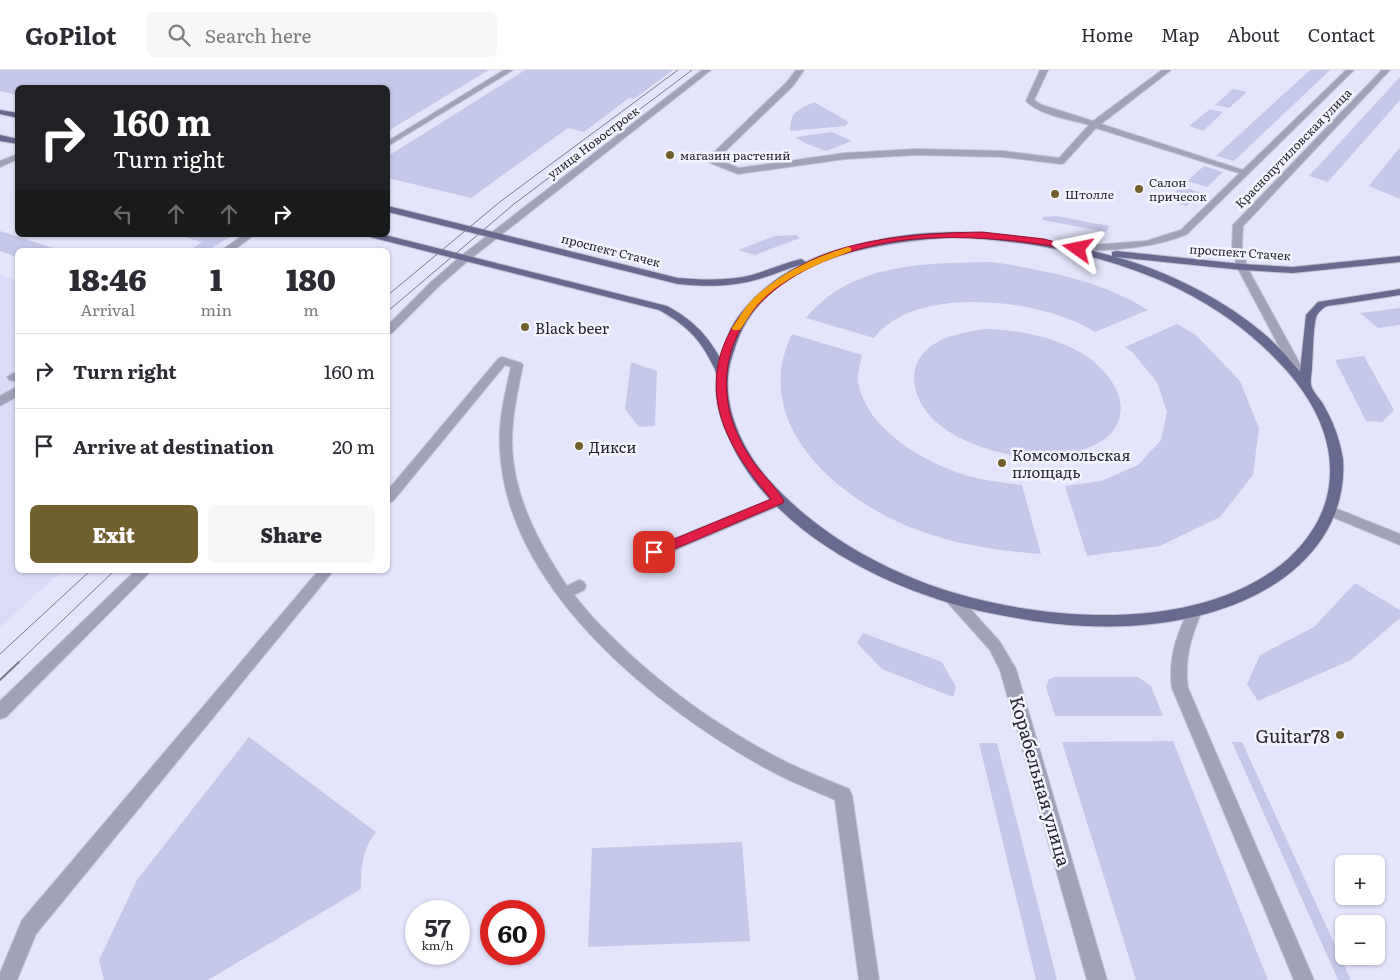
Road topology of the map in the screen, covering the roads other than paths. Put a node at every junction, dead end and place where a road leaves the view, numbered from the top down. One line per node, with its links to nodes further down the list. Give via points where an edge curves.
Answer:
1 (509, 70): 13 (street)
2 (708, 70): 18 (street, улица Новостроек)
3 (800, 70): 10 (street, via 790,84 711,160 738,171 845,156 917,152 1003,154 1061,161)
4 (1044, 70): 10 (street, via 1030,101 1039,107)
5 (1167, 70): 10 (street)
6 (1350, 70): 16 (street, Краснопутиловская улица)
7 (1386, 70): 26 (street, Краснопутиловская улица, via 1238,225 1236,249)
8 (0, 112): 9 (main road)
9 (15, 115)
10 (1095, 124): 16 (street)
11 (0, 138): 12 (main road)
12 (15, 141)
13 (390, 143)
14 (15, 157): 15 (street)
15 (0, 164)
16 (1245, 172): 22 (street, Краснопутиловская улица, via 1184,232 1170,239)
17 (390, 210): 18 (main road, проспект Стачек)
18 (494, 236): 23 (main road, проспект Стачек, via 702,284 755,277 796,262); 24 (street, улица Новостроек)
19 (246, 237): 21 (street)
20 (381, 237): 24 (main road)
21 (229, 248)
22 (1078, 249): 23 (main road, via 1009,237 956,234 877,242); 26 (main road, проспект Стачек); 30 (main road, via 1144,270 1206,299 1262,338)
23 (828, 256): 29 (main road, via 784,279 755,302 735,331)
24 (465, 258): 28 (street, улица Новостроек); 29 (main road, via 663,308 684,319 699,333)
25 (1400, 259): 26 (main road, проспект Стачек, via 1306,270)
26 (1242, 267): 30 (street, Краснопутиловская улица)
27 (1400, 292): 30 (main road, via 1322,304 1311,315)
28 (390, 329)
29 (722, 373): 34 (main road, via 723,404 734,437 752,469)
30 (1305, 384): 35 (main road, via 1324,414 1335,446 1338,479)
31 (15, 392): 32 (street)
32 (0, 402)
33 (390, 496): 41 (street, via 502,362 517,366 509,400 506,451 515,506 540,560)
34 (779, 501): 37 (street); 42 (main road, via 813,530 854,556 901,580)
35 (1330, 511): 36 (street); 43 (main road, via 1313,543 1284,571 1244,594)
36 (1400, 540)
37 (654, 552)
38 (142, 573): 44 (street)
39 (324, 573): 45 (street, via 29,927)
40 (579, 586): 41 (street)
41 (564, 593): 46 (street, via 594,630 676,704 775,764 844,795)
42 (954, 599): 43 (main road, via 1015,613 1077,620 1138,620); 47 (street, Корабельная улица, via 995,646 1008,669)
43 (1194, 610): 48 (street, via 1178,650 1180,688)
44 (0, 712)
45 (7, 980)
46 (869, 980)
47 (1097, 980)
48 (1304, 980)

